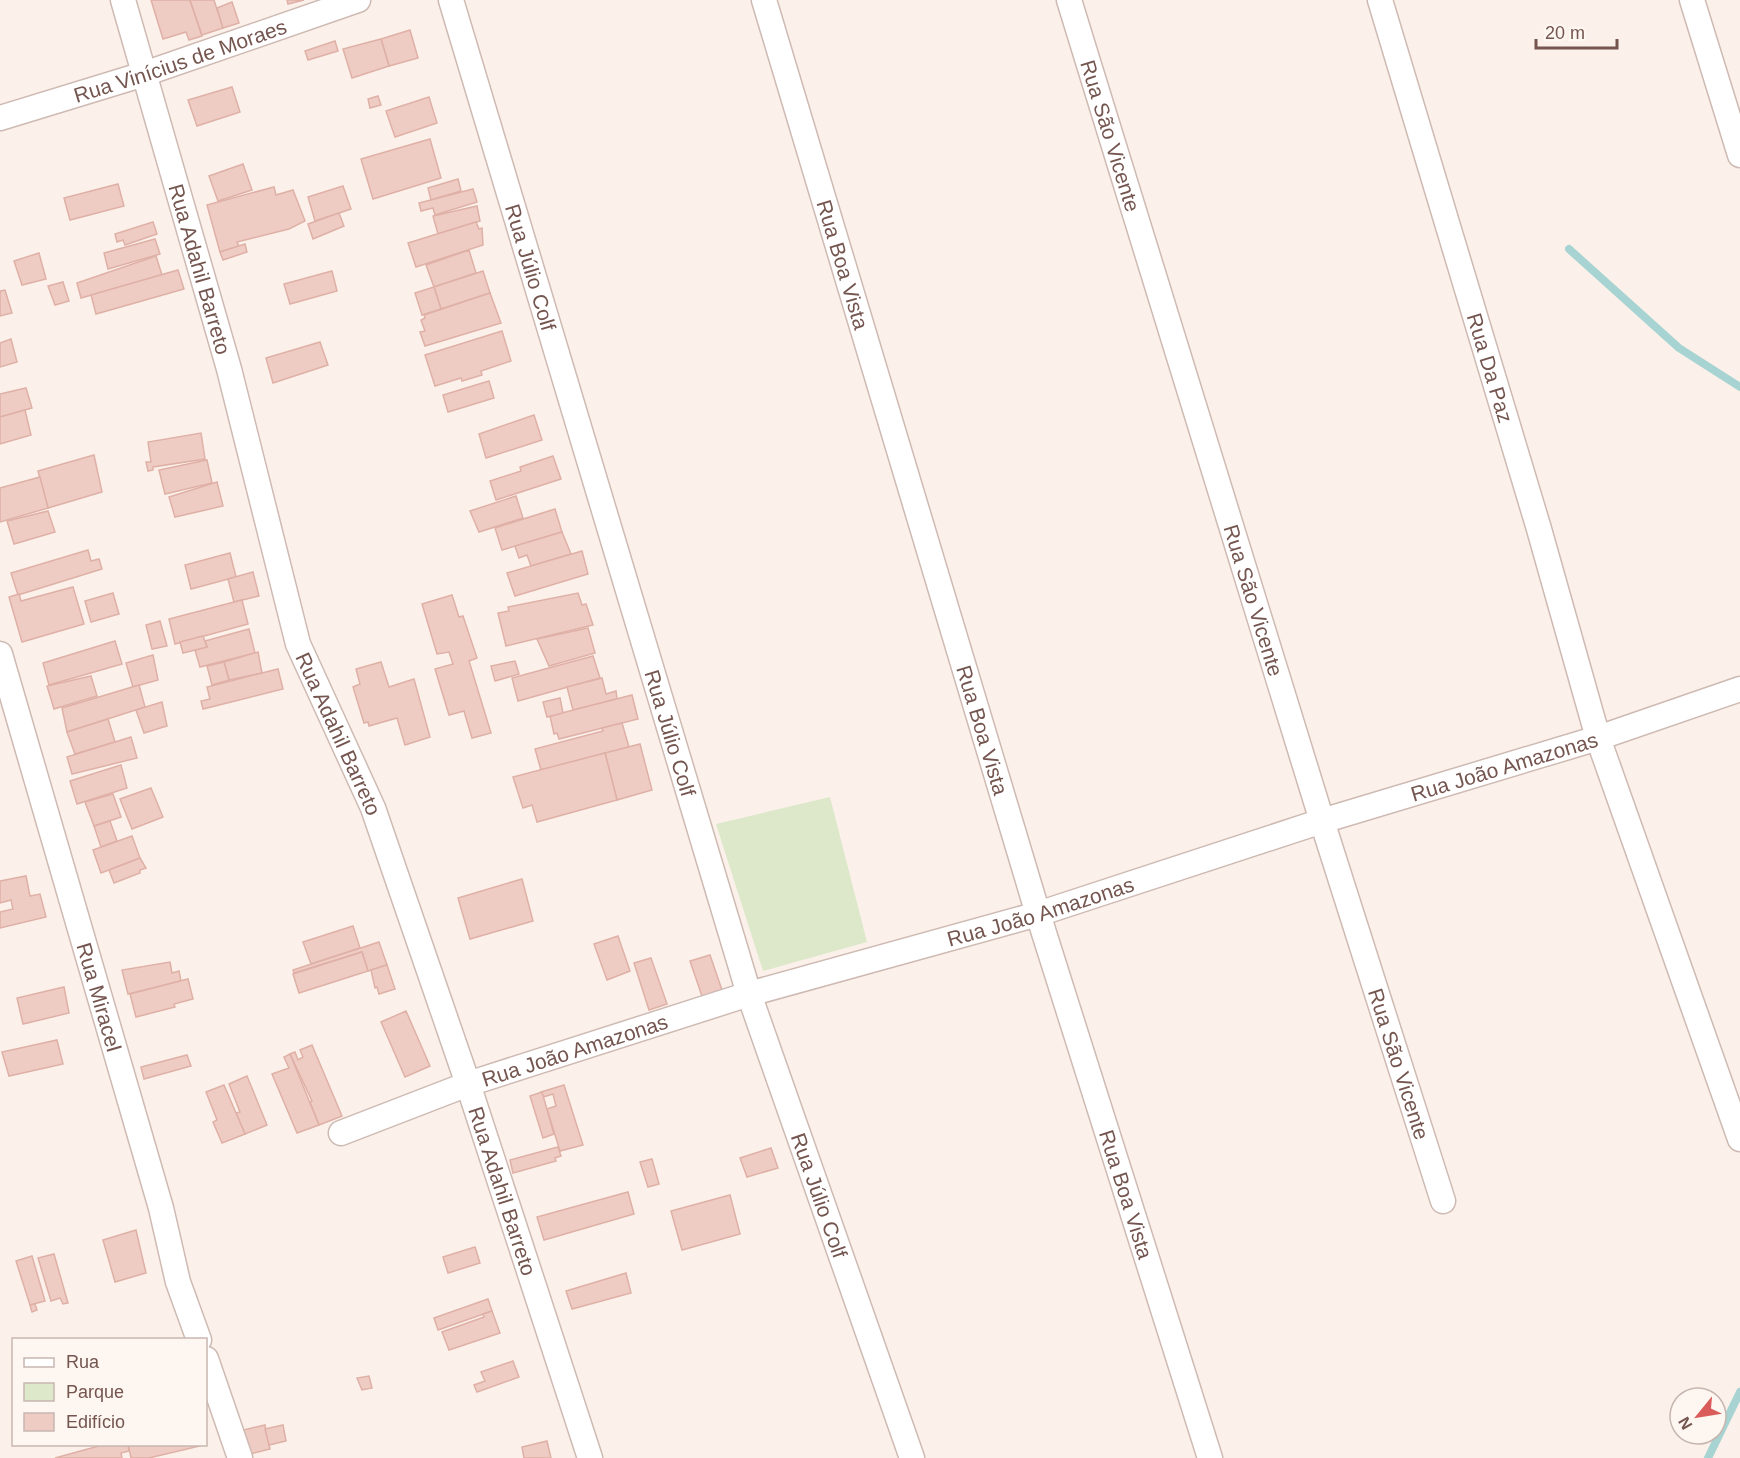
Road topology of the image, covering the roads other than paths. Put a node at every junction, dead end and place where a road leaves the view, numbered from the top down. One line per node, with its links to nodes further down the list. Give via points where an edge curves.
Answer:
1 (123, 0): 8 (street, Rua Adahil Barreto)
2 (358, 0): 8 (street, Rua Vinícius de Moraes)
3 (451, 0): 16 (street, Rua Júlio Colf)
4 (765, 0): 15 (street, Rua Boa Vista)
5 (1069, 0): 14 (street, Rua São Vicente)
6 (1380, 0): 13 (street, Rua Da Paz)
7 (1692, 0): 10 (street)
8 (144, 74): 9 (street, Rua Vinícius de Moraes); 17 (street, Rua Adahil Barreto, via 229,369 298,644 374,808)
9 (0, 118)
10 (1740, 155)
11 (0, 654): 21 (street, Rua Miracel, via 161,1208 178,1282)
12 (1740, 689): 13 (street, Rua João Amazonas)
13 (1598, 738): 14 (street, Rua João Amazonas); 19 (street)
14 (1322, 821): 15 (street, Rua João Amazonas); 20 (street, Rua São Vicente)
15 (1038, 914): 16 (street, Rua João Amazonas); 26 (street, Rua Boa Vista)
16 (749, 994): 17 (street, Rua João Amazonas); 25 (street, Rua Júlio Colf)
17 (468, 1084): 18 (street, Rua João Amazonas); 24 (street, Rua Adahil Barreto)
18 (341, 1133)
19 (1740, 1138)
20 (1443, 1201)
21 (198, 1338)
22 (207, 1362): 23 (street)
23 (240, 1458)
24 (590, 1458)
25 (912, 1458)
26 (1210, 1458)

